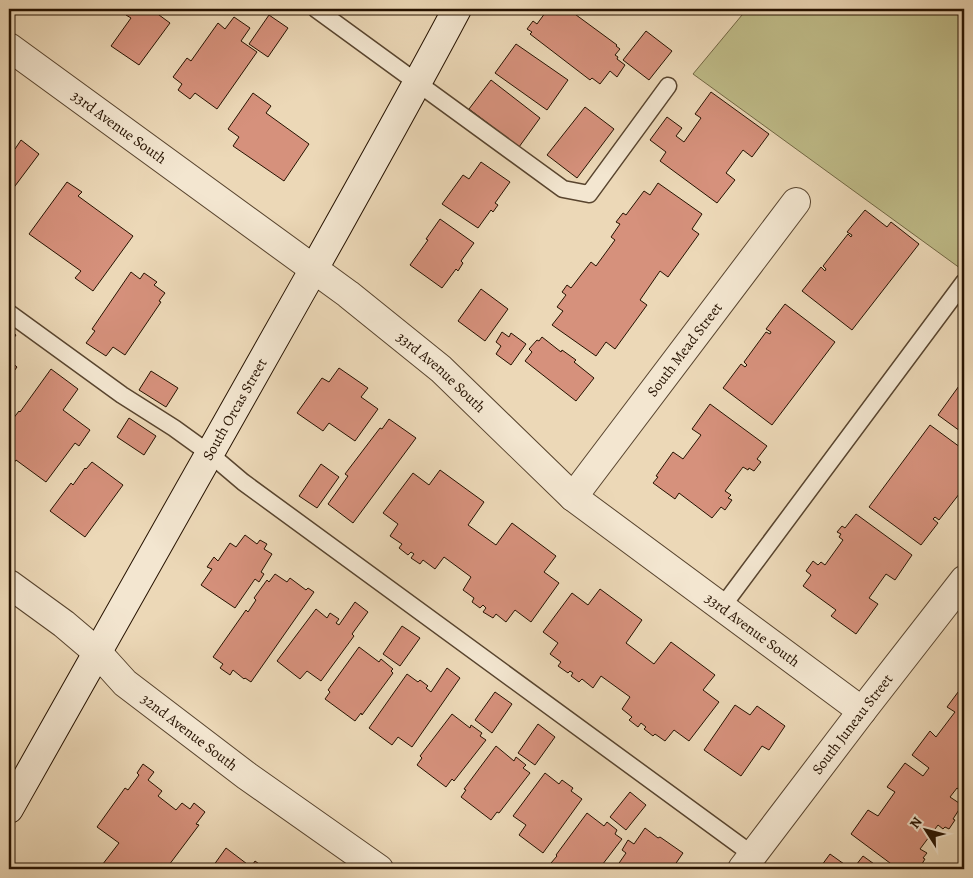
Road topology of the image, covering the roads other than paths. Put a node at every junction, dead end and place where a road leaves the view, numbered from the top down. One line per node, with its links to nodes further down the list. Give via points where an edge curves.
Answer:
1 (316, 9): 4 (lane)
2 (457, 9): 4 (street, South Orcas Street)
3 (9, 47): 7 (street, 33rd Avenue South)
4 (418, 82): 5 (lane, via 563,189 589,194); 7 (street, South Orcas Street)
5 (668, 86)
6 (796, 202): 11 (street, South Mead Street)
7 (314, 268): 10 (street, South Orcas Street); 11 (street, 33rd Avenue South, via 441,369)
8 (964, 282): 14 (lane)
9 (9, 313): 10 (lane)
10 (210, 454): 15 (street, South Orcas Street); 18 (lane)
11 (573, 497): 14 (street, 33rd Avenue South)
12 (964, 580): 16 (street, South Juneau Street)
13 (9, 584): 15 (street, 32nd Avenue South)
14 (722, 607): 16 (street, 33rd Avenue South)
15 (96, 652): 17 (street, South Orcas Street); 19 (street, 32nd Avenue South, via 125,683 246,776)
16 (862, 711): 18 (street, South Juneau Street)
17 (9, 809)
18 (748, 862)
19 (378, 869)

